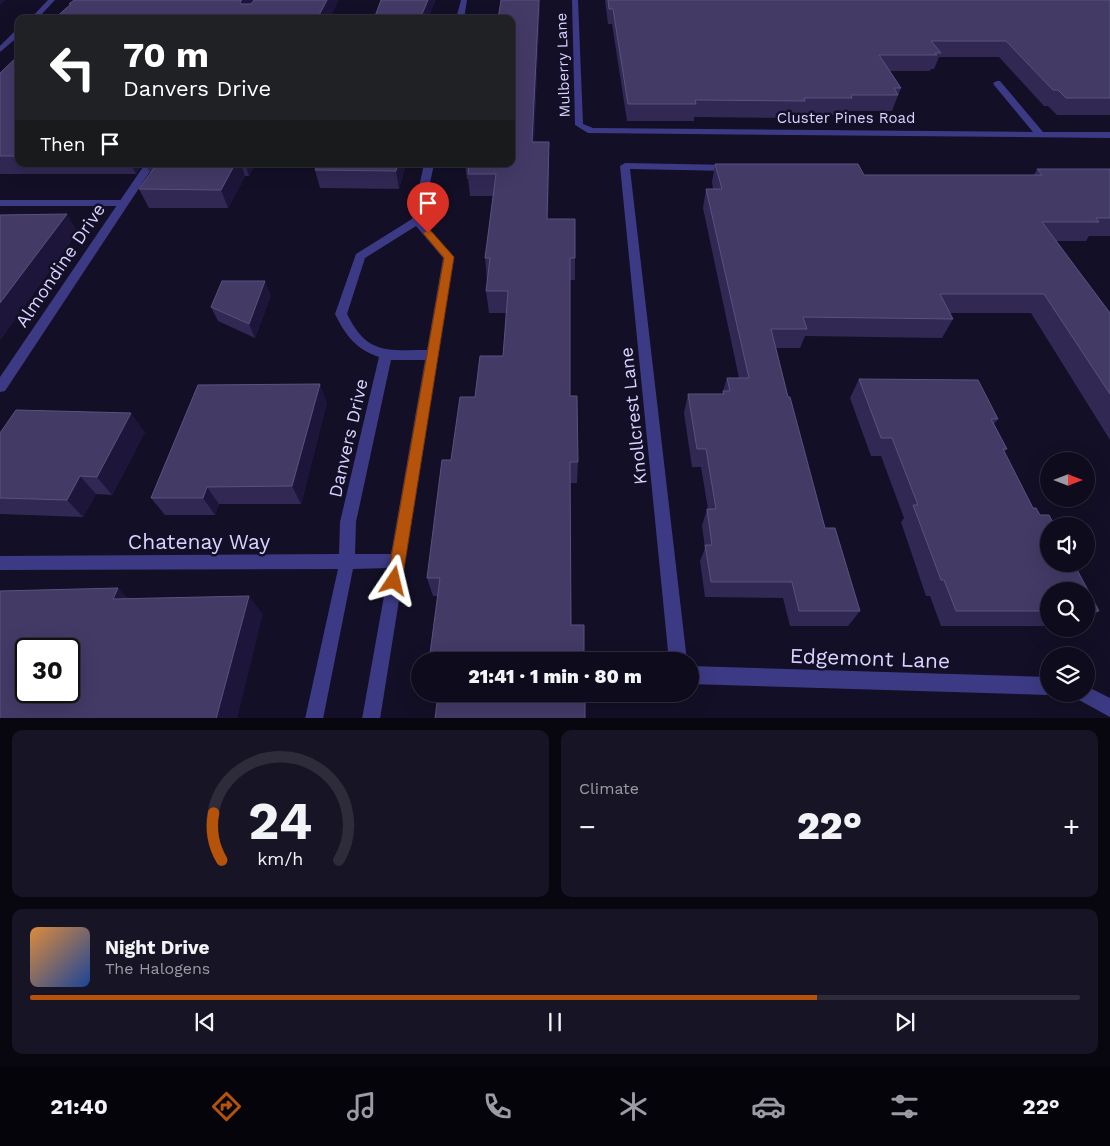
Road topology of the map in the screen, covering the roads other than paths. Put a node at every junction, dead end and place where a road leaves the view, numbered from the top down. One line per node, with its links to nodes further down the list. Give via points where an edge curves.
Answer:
1 (52, 0): 4 (street)
2 (464, 0): 5 (street)
3 (575, 0): 9 (street, Mulberry Lane, via 579,125)
4 (37, 15)
5 (461, 15)
6 (15, 36): 7 (street)
7 (2, 48)
8 (997, 83): 10 (street)
9 (583, 128): 10 (street, Cluster Pines Road, via 591,131)
10 (1039, 133): 11 (street, Cluster Pines Road)
11 (1110, 135)
12 (148, 167): 16 (street, Almondine Drive)
13 (428, 167): 17 (street)
14 (740, 168): 24 (street, Knollcrest Lane, via 624,166)
15 (0, 203): 16 (street)
16 (122, 203): 20 (street, Almondine Drive)
17 (417, 221): 18 (street, via 360,256 341,314 351,335 365,348); 19 (street, via 450,257)
18 (386, 355): 19 (street); 21 (street, Danvers Drive, via 348,522)
19 (433, 355): 22 (street)
20 (0, 387)
21 (347, 561): 22 (street, Chatenay Way); 23 (street, Chatenay Way); 29 (street, Danvers Drive)
22 (398, 561): 30 (street)
23 (0, 563)
24 (677, 652)
25 (699, 675): 26 (street, Edgemont Lane)
26 (1040, 686)
27 (1095, 700): 28 (street)
28 (1110, 708)
29 (314, 718)
30 (371, 718)

